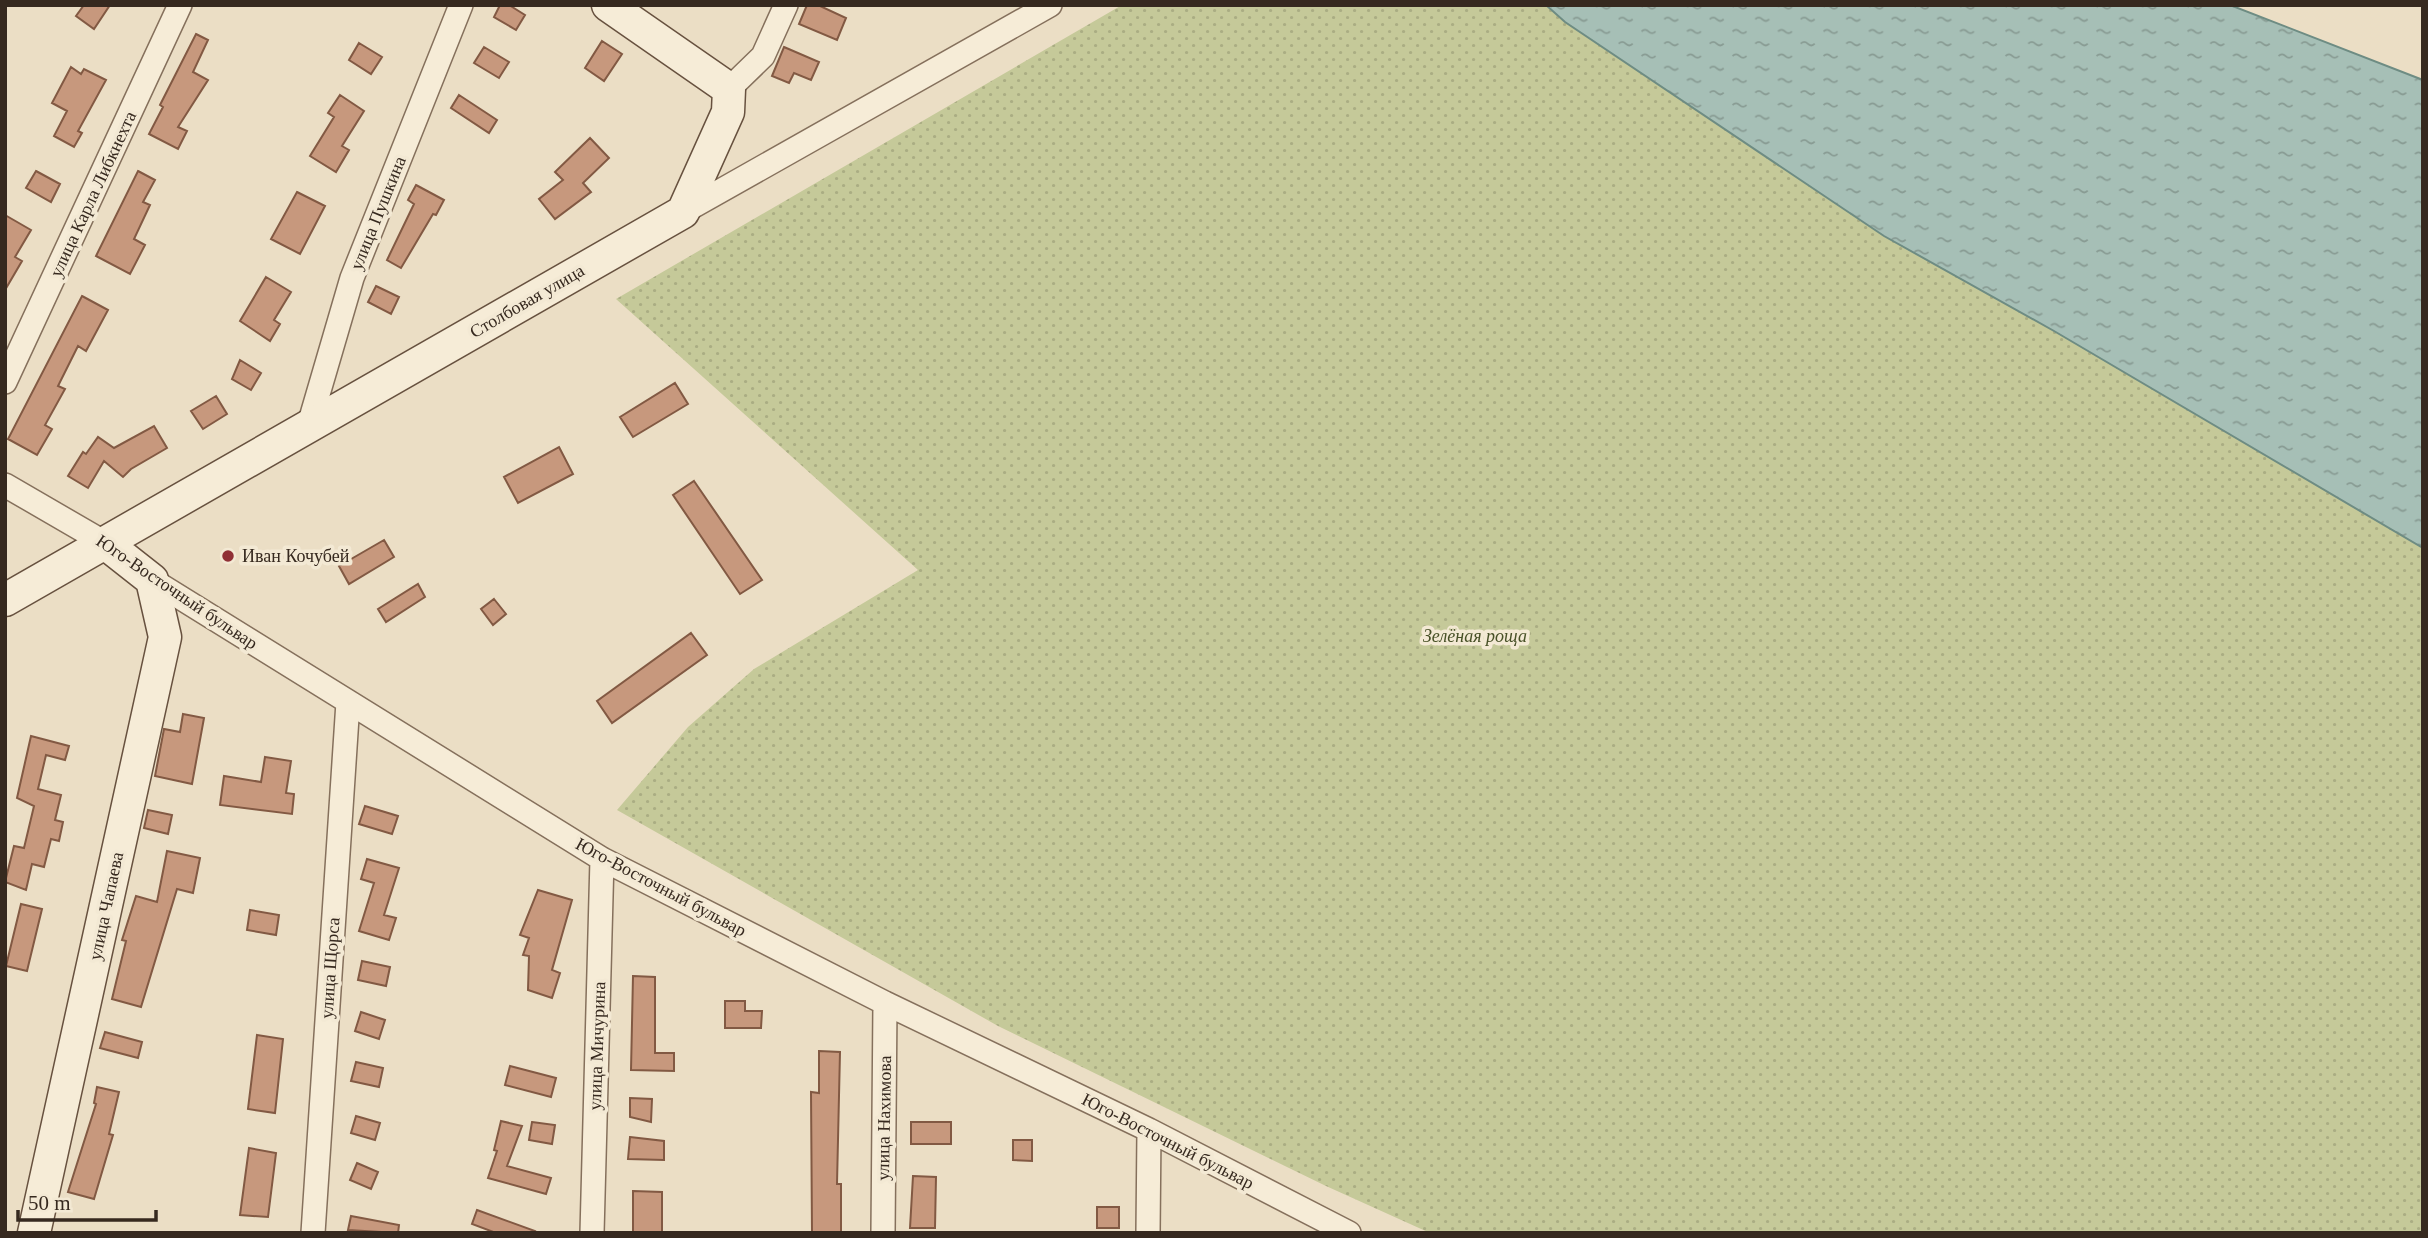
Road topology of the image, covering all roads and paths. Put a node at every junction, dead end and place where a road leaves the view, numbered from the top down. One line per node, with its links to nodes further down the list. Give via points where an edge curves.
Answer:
1 (180, 5): 8 (street, улица Карла Либкнехта)
2 (461, 5): 9 (street, улица Пушкина, via 352,278)
3 (608, 5): 6 (street)
4 (786, 5): 6 (street, via 763,56)
5 (1050, 5): 7 (street, Столбовая улица)
6 (729, 89): 7 (street, via 728,112)
7 (683, 212): 9 (street, Столбовая улица)
8 (5, 382)
9 (309, 425): 11 (street, Столбовая улица)
10 (5, 485): 11 (street, Юго-Восточный бульвар)
11 (105, 543): 12 (street, Юго-Восточный бульвар); 13 (street, Столбовая улица)
12 (152, 580): 14 (street, Юго-Восточный бульвар); 18 (street, улица Чапаева, via 165,637)
13 (5, 600)
14 (348, 702): 15 (street, Юго-Восточный бульвар); 19 (street, улица Щорса)
15 (602, 859): 16 (street, Юго-Восточный бульвар); 20 (street, улица Мичурина)
16 (885, 1003): 17 (street, Юго-Восточный бульвар); 21 (street, улица Нахимова)
17 (1149, 1130): 22 (street); 23 (street, Юго-Восточный бульвар)
18 (34, 1233)
19 (313, 1233)
20 (592, 1233)
21 (883, 1233)
22 (1148, 1233)
23 (1349, 1233)

